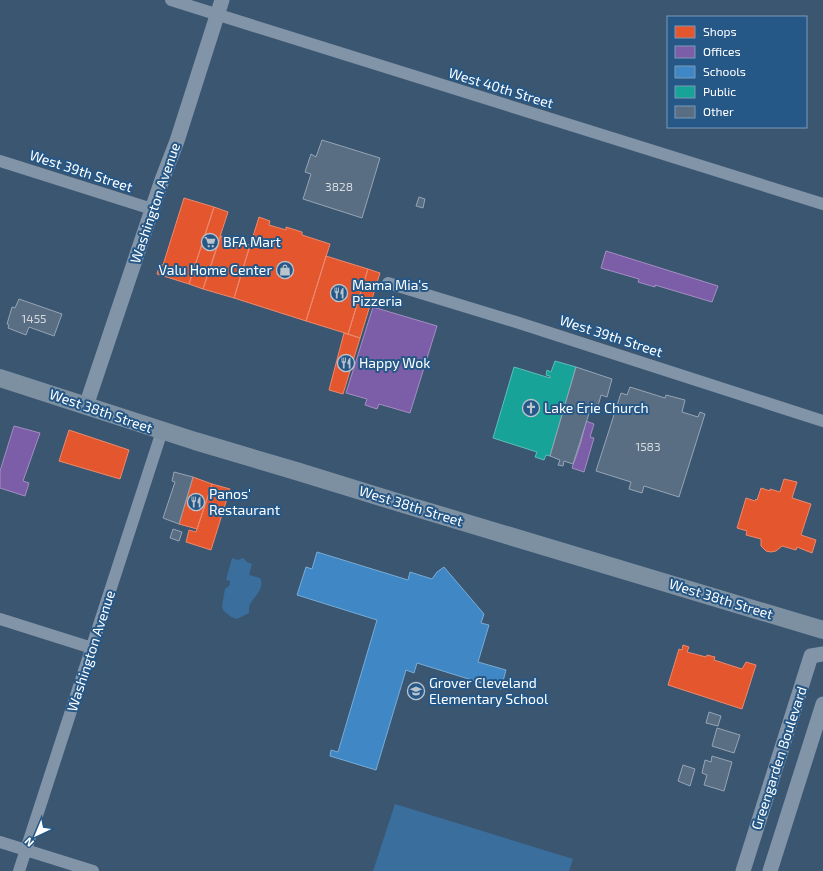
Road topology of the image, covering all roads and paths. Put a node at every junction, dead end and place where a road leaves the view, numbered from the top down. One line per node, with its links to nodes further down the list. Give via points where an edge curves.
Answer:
1 (171, 0): 3 (street, West 40th Street)
2 (222, 0): 3 (street, Washington Avenue)
3 (218, 15): 5 (street, West 40th Street); 6 (street, Washington Avenue)
4 (0, 161): 6 (street, West 39th Street)
5 (823, 204)
6 (152, 209): 9 (street, Washington Avenue)
7 (388, 283): 10 (street, West 39th Street)
8 (0, 378): 9 (main road, West 38th Street)
9 (86, 406): 11 (main road, West 38th Street)
10 (823, 421)
11 (162, 431): 13 (main road, West 38th Street); 14 (street, Washington Avenue)
12 (0, 619): 14 (street)
13 (823, 630)
14 (92, 648): 18 (street, Washington Avenue)
15 (823, 654): 21 (street, Greengarden Boulevard, via 811,656)
16 (823, 704): 22 (street, Greengarden Boulevard)
17 (0, 842): 18 (street)
18 (26, 850): 19 (street, Washington Avenue); 20 (street)
19 (19, 871)
20 (93, 871)
21 (743, 871)
22 (770, 871)

